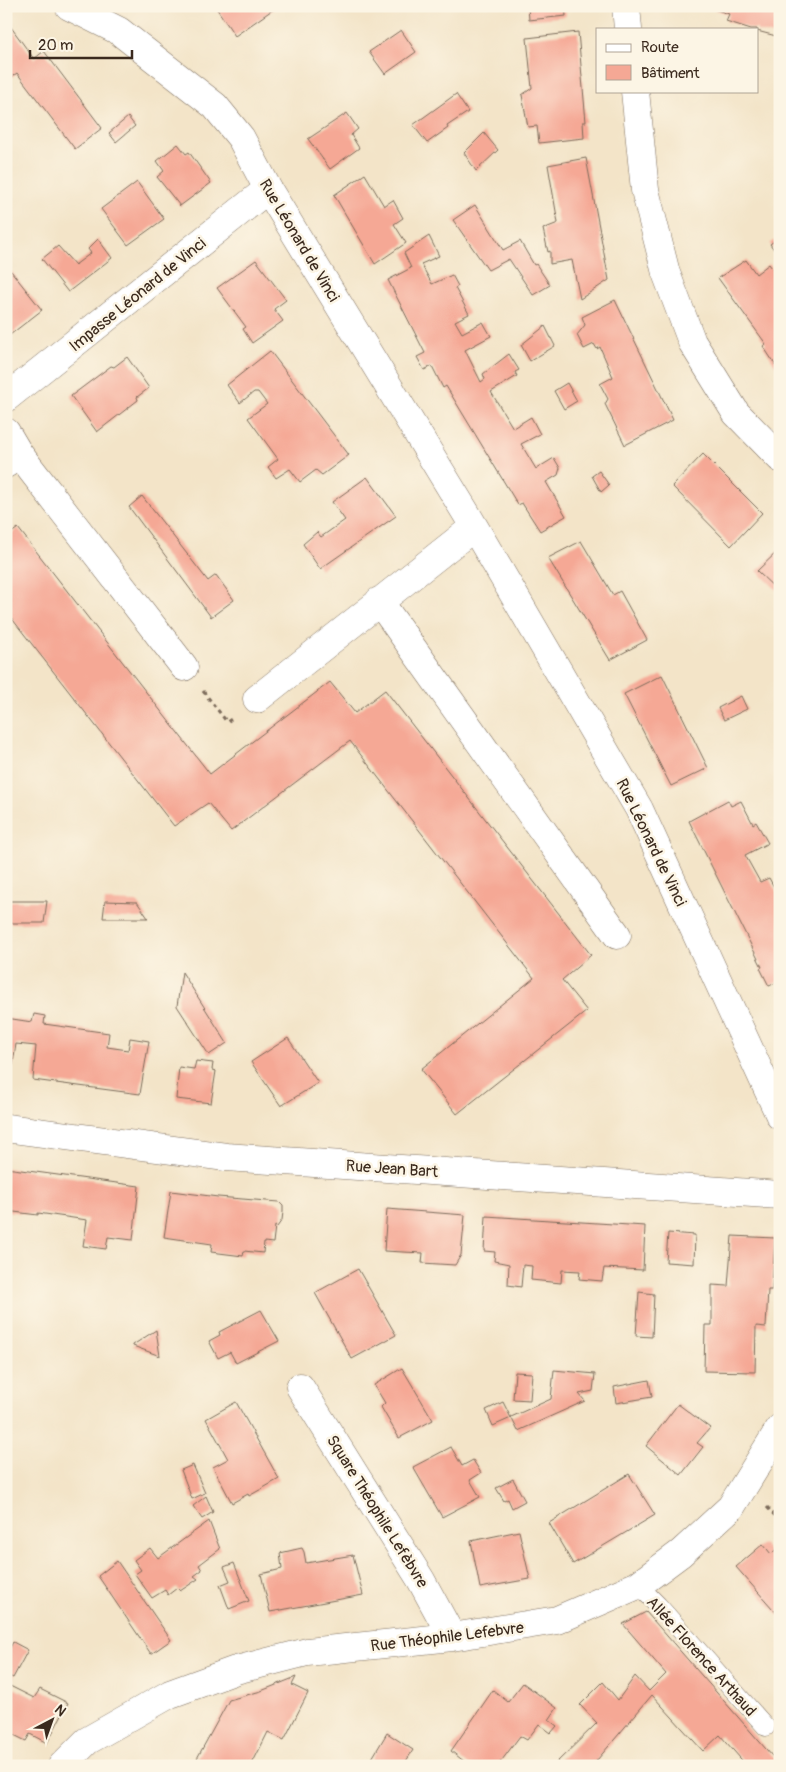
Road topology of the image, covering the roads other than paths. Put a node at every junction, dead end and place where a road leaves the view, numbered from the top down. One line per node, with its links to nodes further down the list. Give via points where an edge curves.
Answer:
1 (69, 6): 5 (street, Rue Léonard de Vinci, via 120,32 215,106 241,138)
2 (626, 6): 3 (street)
3 (628, 28)
4 (635, 92): 8 (street, via 645,190 666,274 692,342 736,413)
5 (268, 190): 6 (street, Impasse Léonard de Vinci); 9 (street, Rue Léonard de Vinci)
6 (6, 398)
7 (11, 450): 11 (street)
8 (780, 458)
9 (474, 528): 10 (street); 14 (street, Rue Léonard de Vinci, via 639,808)
10 (379, 602): 12 (street); 13 (street)
11 (184, 667)
12 (257, 699)
13 (617, 935)
14 (780, 1116)
15 (6, 1128): 16 (street, Rue Jean Bart, via 226,1157)
16 (780, 1195)
17 (300, 1387): 20 (street, Square Théophile Lefèbvre, via 421,1580)
18 (780, 1428): 19 (street, Rue Théophile Lefebvre, via 731,1507 682,1554)
19 (638, 1585): 20 (street, Rue Théophile Lefebvre, via 557,1620); 21 (lane, Allée Florence Arthaud)
20 (452, 1637): 22 (street, Rue Théophile Lefebvre, via 307,1652 236,1670 170,1694 87,1741)
21 (766, 1727)
22 (62, 1766)

